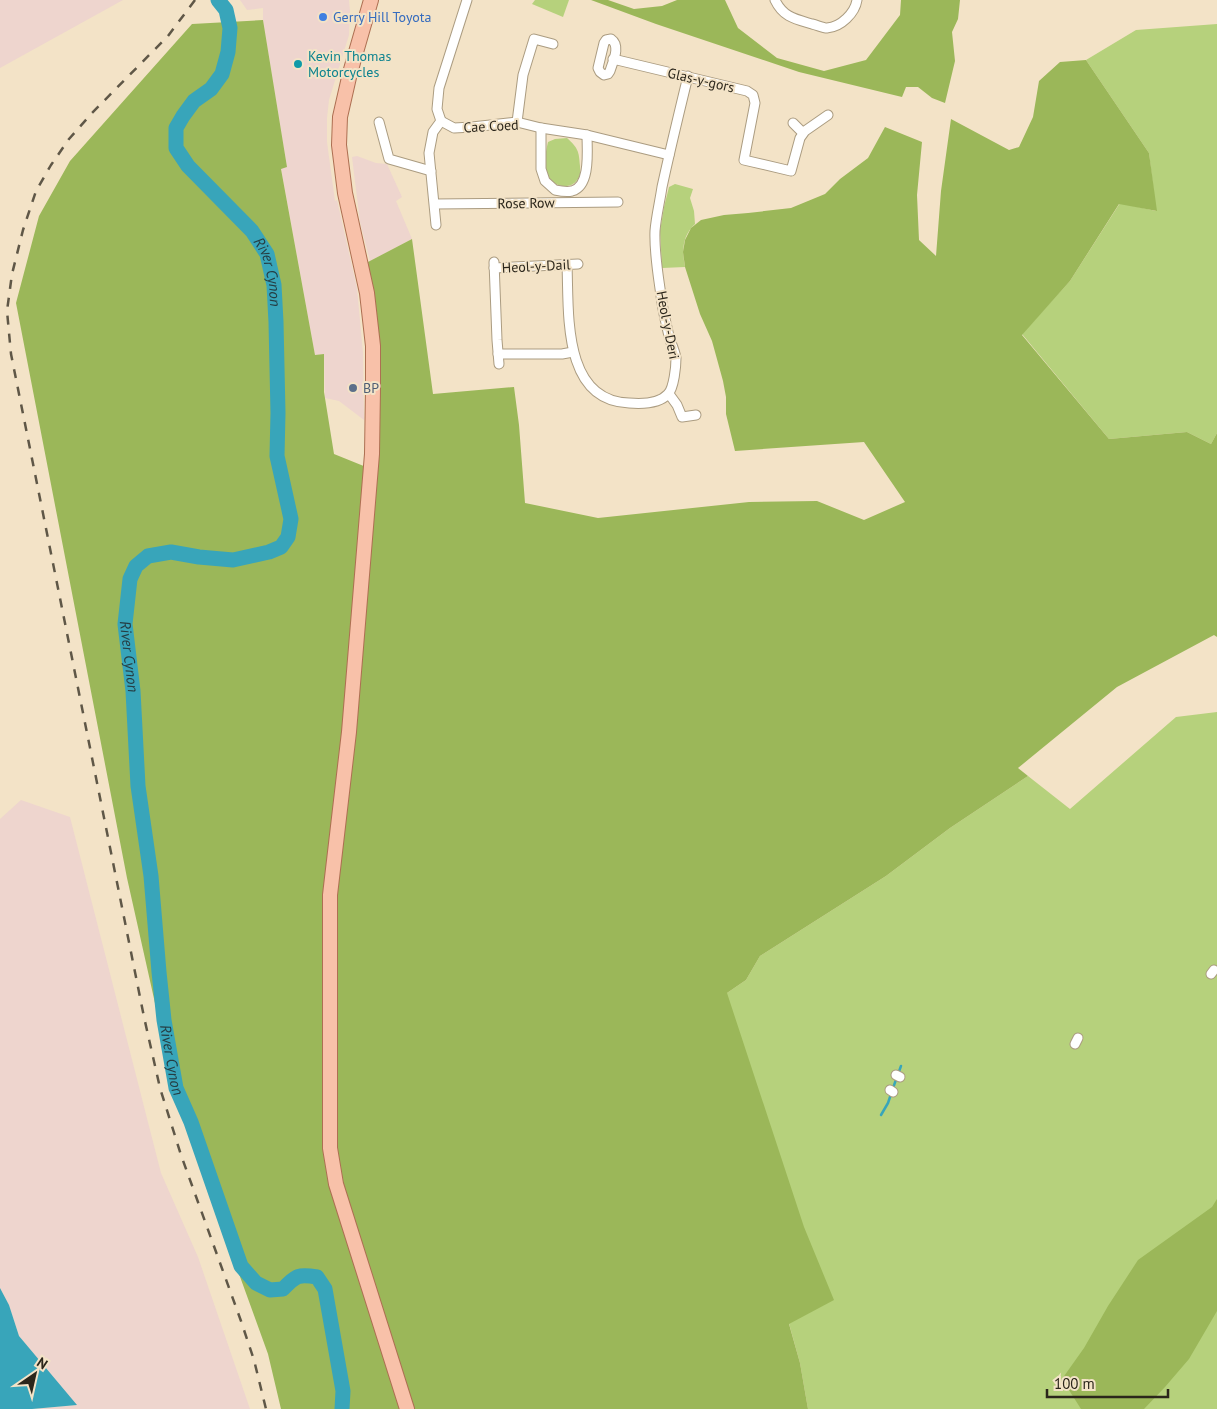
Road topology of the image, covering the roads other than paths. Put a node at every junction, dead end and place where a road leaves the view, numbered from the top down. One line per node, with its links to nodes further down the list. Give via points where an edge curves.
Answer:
1 (371, 0): 26 (main road, via 340,116 339,145 345,194 370,316 373,388 372,454 349,732 330,896 330,1148 336,1184)
2 (467, 0): 9 (street, via 439,88 437,109)
3 (775, 0): 4 (street, via 779,9 792,19 827,28 848,17)
4 (857, 0)
5 (553, 44): 11 (street, via 534,39 523,75)
6 (613, 59): 7 (street, Glas-y-gors)
7 (688, 76): 14 (street, Glas-y-gors, via 752,95 756,103 744,160 791,171); 16 (street, Heol-y-Deri)
8 (828, 115): 14 (street)
9 (441, 121): 11 (street, Cae Coed, via 454,128); 17 (street, via 433,132 429,152)
10 (379, 122): 17 (street, via 389,159)
11 (517, 122): 13 (street, Cae Coed)
12 (793, 123): 14 (street)
13 (541, 128): 15 (street, Cae Coed); 15 (street, via 541,168 545,181 555,190 572,191 582,183 586,174)
14 (803, 133)
15 (587, 135): 16 (street, Cae Coed)
16 (669, 155): 24 (street, Heol-y-Deri, via 655,231 663,306 676,357)
17 (431, 171): 19 (street)
18 (618, 202): 19 (street, Rose Row)
19 (434, 204): 20 (street)
20 (436, 225)
21 (578, 264): 22 (street, Heol-y-Dail)
22 (567, 265): 23 (street); 23 (street, Heol-y-Dail, via 494,265 499,359)
23 (574, 352): 24 (street, via 589,387 608,400 649,403)
24 (669, 394): 25 (street, via 682,417)
25 (696, 415)
26 (407, 1409)

